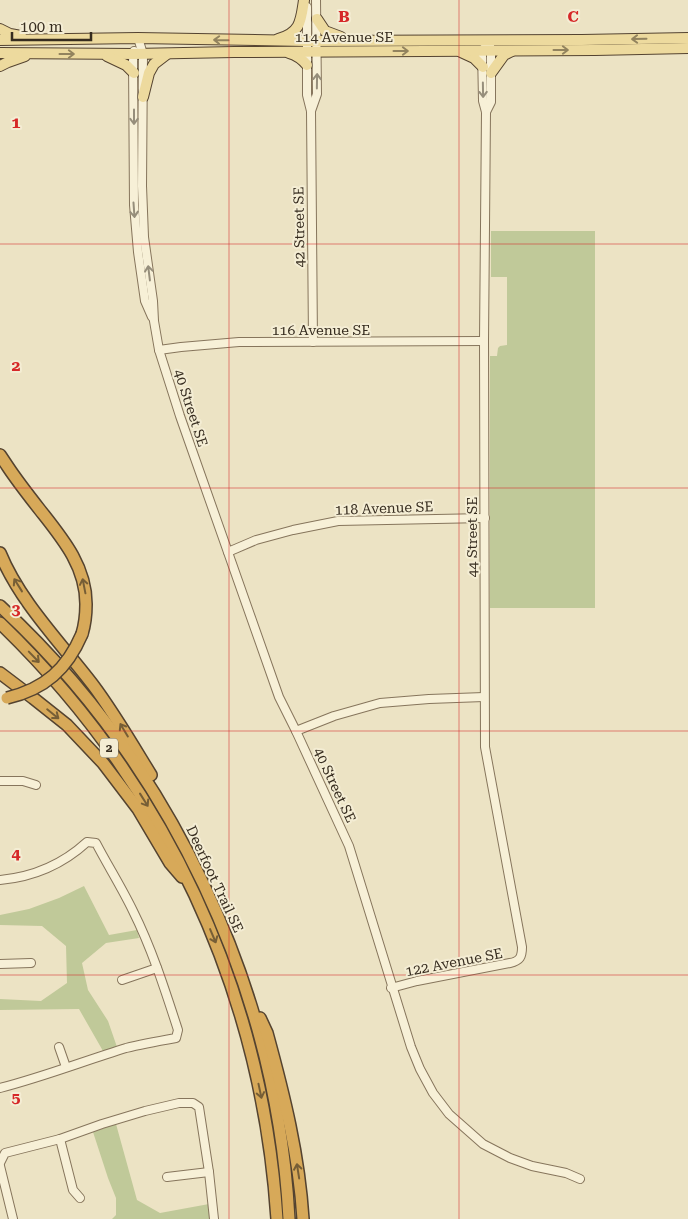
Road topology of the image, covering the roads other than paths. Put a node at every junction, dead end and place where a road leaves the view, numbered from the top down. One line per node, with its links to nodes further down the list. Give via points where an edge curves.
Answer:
1 (305, 0): 10 (main road, via 297,29 284,38); 11 (street, 42 Street SE)
2 (316, 0): 3 (street, 42 Street SE)
3 (316, 19): 9 (main road, via 325,31); 11 (street, 42 Street SE)
4 (0, 29): 7 (main road)
5 (138, 38): 7 (main road, 114 Avenue SE); 10 (main road, 114 Avenue SE, one-way to 5); 19 (street, 40 Street SE)
6 (688, 38): 12 (main road, 114 Avenue SE, one-way to 12)
7 (34, 39): 8 (main road, 114 Avenue SE)
8 (0, 40)
9 (352, 40): 11 (main road, 114 Avenue SE); 12 (main road, 114 Avenue SE)
10 (270, 41): 11 (main road, 114 Avenue SE)
11 (312, 46): 15 (main road, 114 Avenue SE); 16 (main road, 114 Avenue SE, one-way to 16); 22 (street, 42 Street SE); 27 (street, 42 Street SE, one-way to 11, via 317,94)
12 (487, 47): 14 (main road, 114 Avenue SE); 16 (main road, 114 Avenue SE); 24 (street, 44 Street SE)
13 (688, 48): 14 (main road, 114 Avenue SE, one-way to 13)
14 (512, 50): 24 (main road)
15 (280, 51): 20 (main road, 114 Avenue SE); 22 (main road, via 294,55)
16 (458, 51): 24 (main road, via 474,58)
17 (0, 54): 18 (main road, 114 Avenue SE)
18 (31, 54): 21 (main road, 114 Avenue SE, one-way to 21); 23 (main road)
19 (138, 54): 20 (main road, 114 Avenue SE); 21 (main road, 114 Avenue SE); 25 (street, 40 Street SE); 26 (street, 40 Street SE)
20 (166, 54): 26 (main road, via 154,64)
21 (104, 55): 25 (main road, via 126,65)
22 (307, 65): 27 (street, 42 Street SE, via 307,94)
23 (0, 66)
24 (487, 70): 29 (street, 44 Street SE, via 483,101 486,112)
25 (134, 73): 28 (street, 40 Street SE, one-way to 28, via 134,205 144,301)
26 (142, 97): 28 (street, 40 Street SE, one-way to 26, via 144,236)
27 (311, 111): 30 (street, 42 Street SE)
28 (154, 321): 31 (street, 40 Street SE)
29 (484, 341): 30 (street, 116 Avenue SE); 33 (street, 44 Street SE)
30 (313, 342): 31 (street, 116 Avenue SE, via 239,342)
31 (160, 350): 34 (street, 40 Street SE)
32 (0, 455): 40 (highway, one-way to 32, bridge, via 29,691 46,681 72,655 84,627 86,597 79,568 65,542)
33 (485, 518): 34 (street, 118 Avenue SE, via 338,521 284,532); 39 (street, 44 Street SE)
34 (228, 552): 41 (street, 40 Street SE, via 279,697)
35 (0, 553): 44 (highway, one-way to 35, via 167,801 117,719 26,599)
36 (0, 606): 44 (highway, Deerfoot Trail SE / 2, via 56,662 121,743 160,802)
37 (0, 623): 46 (highway, Deerfoot Trail SE / 2, one-way to 46, via 55,679 112,751 163,831)
38 (0, 674): 46 (highway, one-way to 46, via 67,725 103,763 138,809 170,863)
39 (484, 697): 41 (street, via 380,703); 47 (street, 44 Street SE, via 485,747 522,947)
40 (4, 698)
41 (296, 731): 53 (street, 40 Street SE, via 349,846)
42 (0, 781): 43 (street, via 23,781)
43 (36, 786)
44 (187, 851): 51 (highway, Deerfoot Trail SE / 2, via 216,911)
45 (0, 880): 50 (street, via 48,868 74,854 87,842 96,843 133,910)
46 (193, 891): 61 (highway, Deerfoot Trail SE / 2, one-way to 61, via 218,947 248,1040 264,1109)
47 (520, 958): 53 (street, 122 Avenue SE, via 516,962)
48 (31, 963): 49 (street)
49 (0, 964)
50 (157, 968): 52 (street); 55 (street, via 178,1030 176,1038)
51 (238, 968): 68 (highway, Deerfoot Trail SE / 2, via 255,1018 273,1091); 69 (highway, one-way to 51, via 292,1130 281,1086 267,1033)
52 (122, 980)
53 (391, 988): 62 (street, 40 Street SE, via 410,1047 433,1093 448,1114 483,1144 510,1158)
54 (58, 1047): 55 (street)
55 (66, 1067): 56 (street)
56 (0, 1088)
57 (60, 1139): 58 (street, via 4,1153); 59 (street, via 145,1111 193,1103 200,1107); 63 (street, via 73,1190)
58 (0, 1165): 64 (street)
59 (209, 1172): 60 (street); 65 (street)
60 (168, 1177)
61 (274, 1178): 66 (highway); 67 (highway, Deerfoot Trail SE / 2)
62 (580, 1179)
63 (80, 1198)
64 (13, 1219)
65 (214, 1219)
66 (269, 1219)
67 (277, 1219)
68 (289, 1219)
69 (303, 1219)

